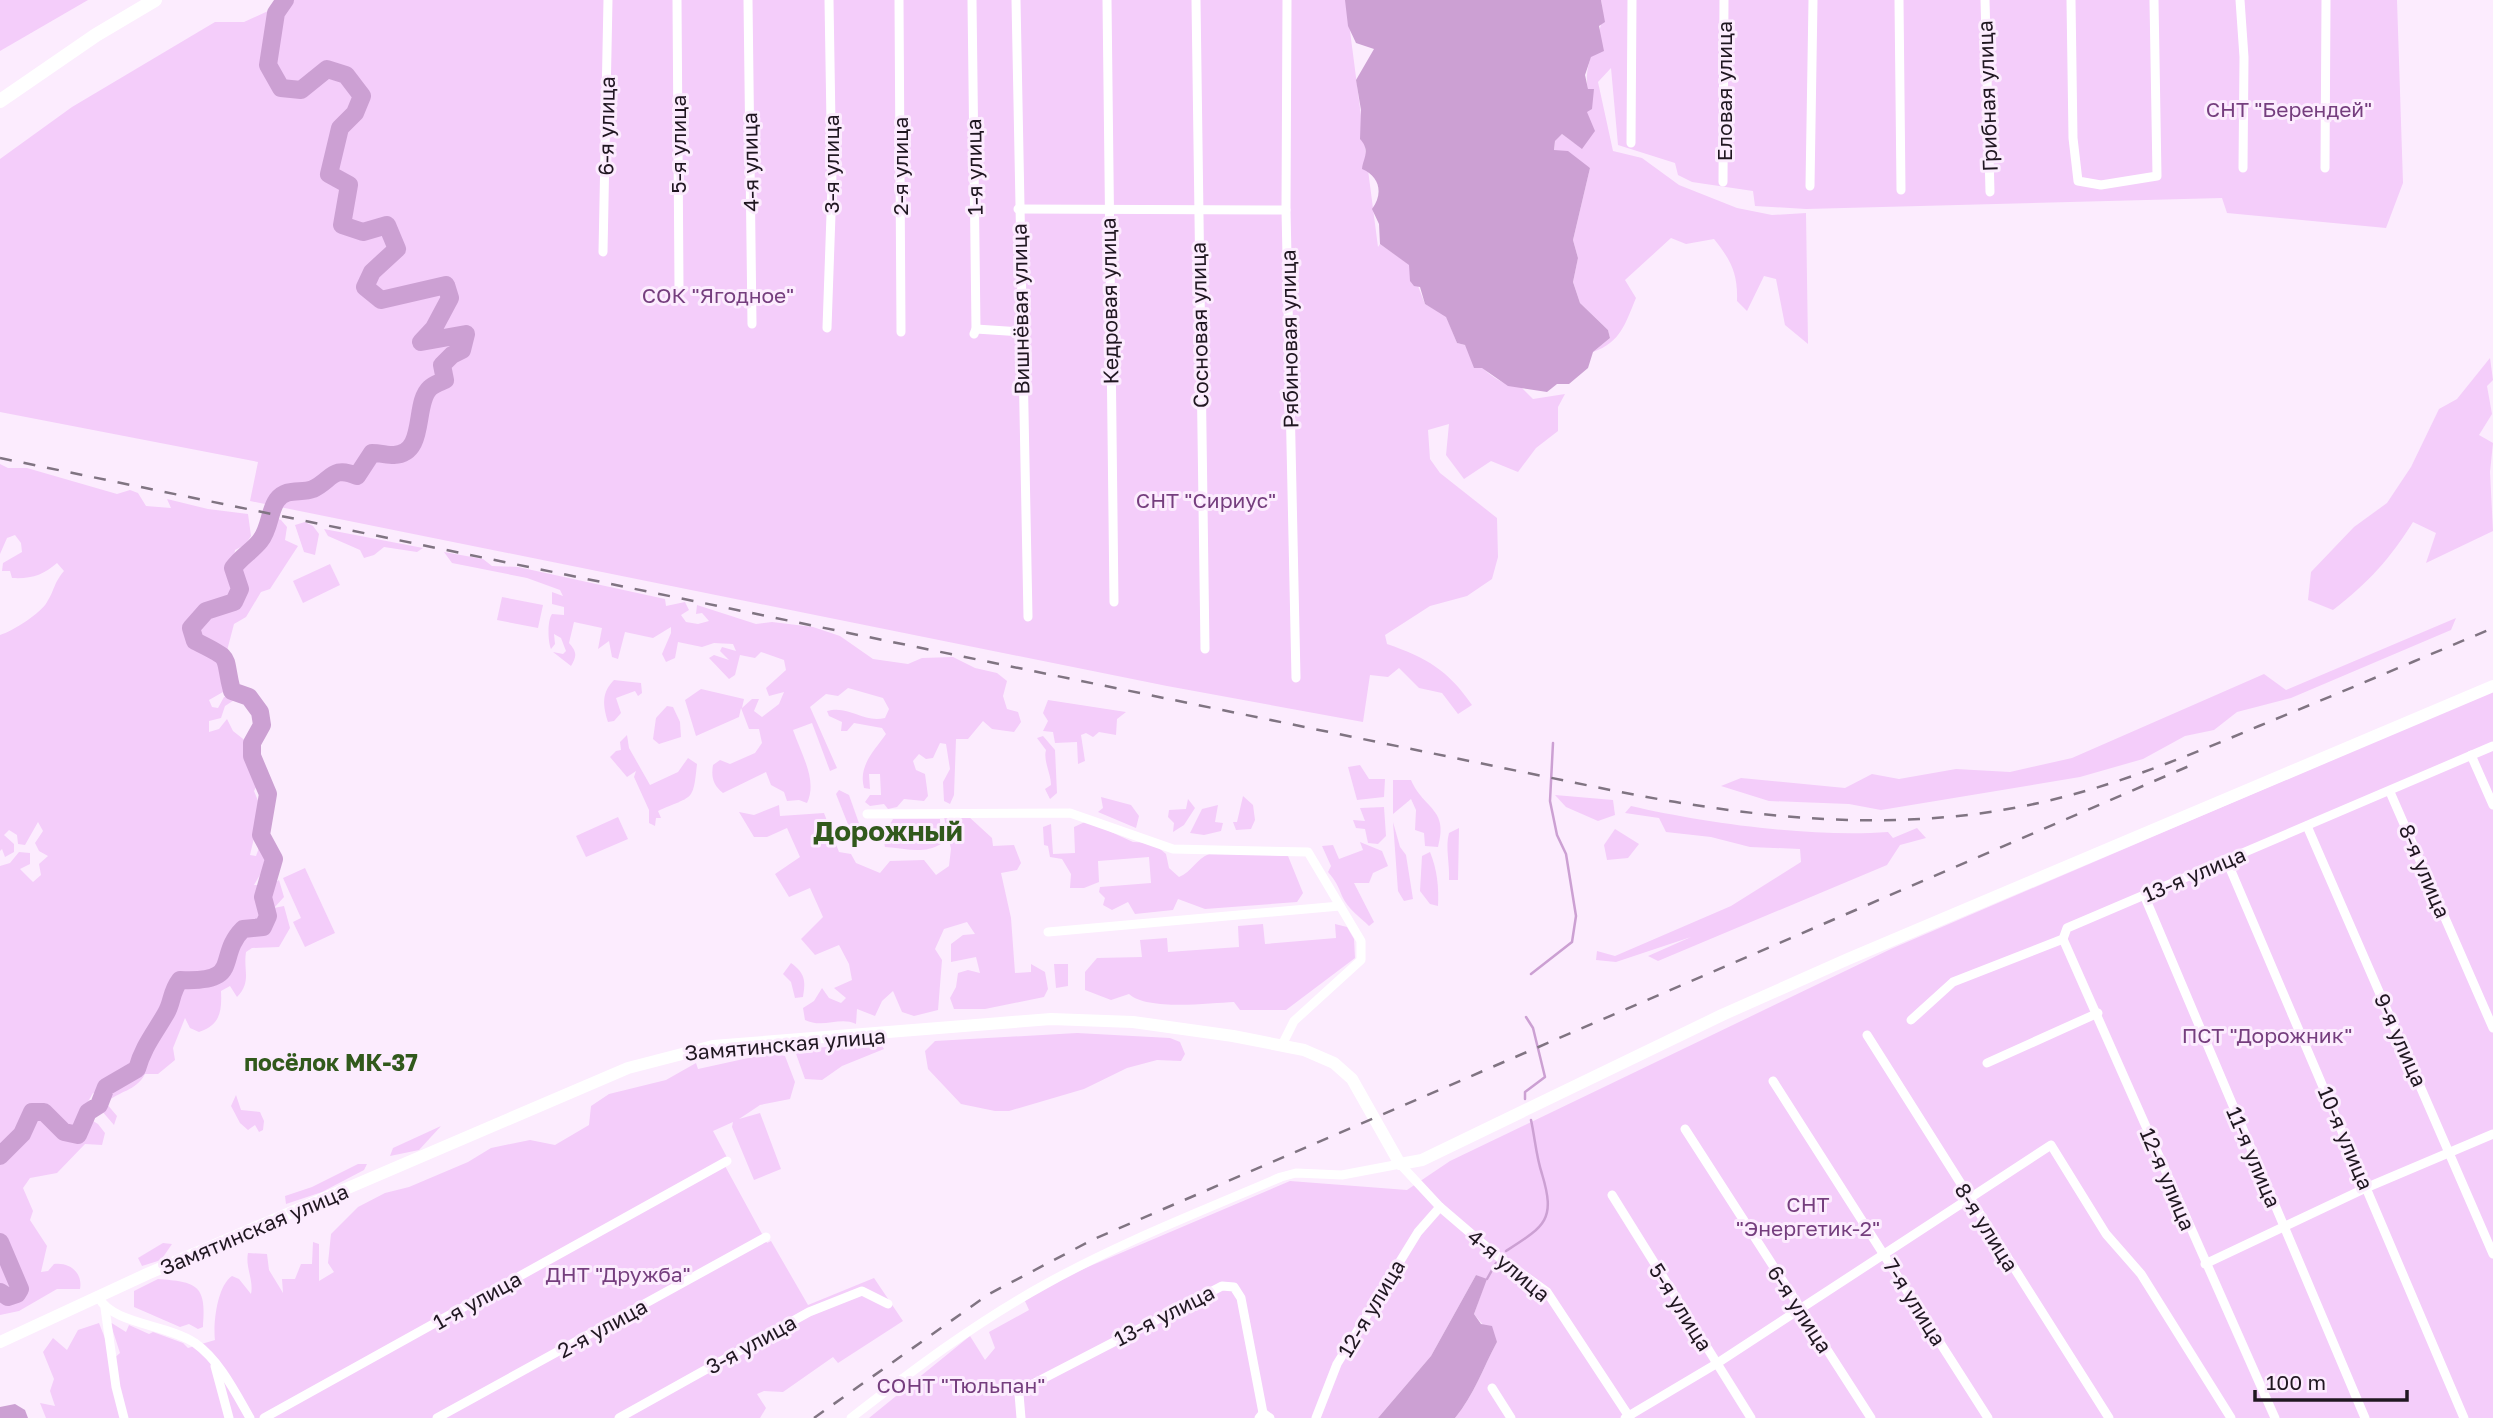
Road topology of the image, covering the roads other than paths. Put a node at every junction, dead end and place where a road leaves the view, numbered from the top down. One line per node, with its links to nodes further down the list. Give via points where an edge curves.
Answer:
1 (155, 0): 21 (main road)
2 (608, 0): 33 (street, 6-я улица)
3 (677, 0): 34 (street, 5-я улица)
4 (748, 0): 35 (street, 4-я улица)
5 (829, 0): 36 (street, 3-я улица, via 832,186)
6 (899, 0): 37 (street, 2-я улица)
7 (972, 0): 38 (street, 1-я улица, via 975,332)
8 (1016, 0): 30 (street, Вишнёвая улица)
9 (1107, 0): 29 (street, Кедровая улица)
10 (1196, 0): 31 (street, Сосновая улица)
11 (1287, 0): 32 (street, Рябиновая улица)
12 (1632, 0): 22 (street)
13 (1724, 0): 25 (street, Еловая улица)
14 (1813, 0): 26 (street)
15 (1899, 0): 27 (street)
16 (1985, 0): 28 (street, Грибная улица)
17 (2071, 0): 18 (street, via 2078,181 2101,185 2157,176)
18 (2154, 0)
19 (2240, 0): 23 (street)
20 (2326, 0): 24 (street)
21 (0, 101)
22 (1631, 143)
23 (2243, 168)
24 (2325, 168)
25 (1723, 182)
26 (1810, 186)
27 (1901, 190)
28 (1990, 192)
29 (1107, 208): 30 (street); 31 (street); 39 (street, Кедровая улица)
30 (1018, 209): 38 (street, Вишнёвая улица)
31 (1197, 209): 32 (street); 41 (street, Сосновая улица)
32 (1286, 209): 42 (street, Рябиновая улица)
33 (603, 252)
34 (679, 287)
35 (752, 324)
36 (827, 328)
37 (901, 331)
38 (1021, 332): 40 (street, Вишнёвая улица)
39 (1114, 602)
40 (1028, 617)
41 (1205, 649)
42 (1296, 678)
43 (2493, 686): 66 (street, via 1848,958 1627,1060 1440,1154)
44 (2493, 746): 45 (street, 13-я улица)
45 (2472, 755): 46 (street, 13-я улица); 47 (street)
46 (2390, 792): 49 (street, 13-я улица); 57 (street, 8-я улица)
47 (2493, 806)
48 (867, 814): 52 (street, via 1070,813 1173,849 1308,852)
49 (2307, 826): 50 (street, 13-я улица); 64 (street, 9-я улица)
50 (2226, 859): 51 (street, 13-я улица); 67 (street, 10-я улица)
51 (2144, 895): 54 (street, 13-я улица, via 2067,928); 71 (street, 11-я улица)
52 (1340, 906): 53 (street); 59 (street, via 1361,941 1362,960 1294,1021)
53 (1048, 932)
54 (2063, 939): 55 (street, 12-я улица); 56 (street, 13-я улица, via 1953,982)
55 (2098, 1013): 60 (street); 75 (street, 12-я улица)
56 (1911, 1020)
57 (2493, 1028)
58 (1867, 1035): 69 (street, 8-я улица)
59 (1282, 1045): 66 (street, Замятинская улица, via 1320,1056 1347,1074); 76 (street, Замятинская улица, via 1133,1022 1051,1019 682,1052 568,1093)
60 (1987, 1063)
61 (1773, 1081): 73 (street, 7-я улица)
62 (1685, 1129): 78 (street, 6-я улица)
63 (2493, 1134): 64 (street)
64 (2450, 1153): 67 (street); 74 (street, 9-я улица)
65 (727, 1161): 88 (street, 1-я улица)
66 (1400, 1164): 70 (street, 4-я улица); 91 (street, via 1342,1175 1296,1173 1281,1177 1132,1242 1045,1284 981,1323)
67 (2368, 1187): 71 (street); 102 (street, 10-я улица)
68 (1612, 1195): 81 (street, 5-я улица)
69 (1968, 1197): 73 (street); 98 (street, 8-я улица); 99 (street, via 2051,1145 2106,1234 2141,1273)
70 (1440, 1207): 84 (street, 4-я улица, via 1547,1292); 93 (street, 12-я улица, via 1418,1232 1337,1364)
71 (2283, 1226): 75 (street); 101 (street, 11-я улица)
72 (766, 1237): 89 (street, 2-я улица)
73 (1885, 1253): 78 (street); 97 (street, 7-я улица)
74 (2493, 1254)
75 (2205, 1264): 100 (street, 12-я улица)
76 (102, 1303): 79 (street, Замятинская улица); 80 (street, via 116,1316 188,1339); 85 (street)
77 (888, 1304): 90 (street, 3-я улица, via 862,1291 809,1312)
78 (1799, 1308): 81 (street); 96 (street, 6-я улица)
79 (0, 1342)
80 (214, 1361): 86 (street); 87 (street)
81 (1716, 1364): 84 (street); 95 (street, 5-я улица)
82 (1492, 1388): 94 (street)
83 (1264, 1416): 92 (street, 13-я улица, via 1241,1298 1234,1287 1222,1286 1025,1388 1019,1394)
84 (1628, 1417)
85 (124, 1418)
86 (229, 1418)
87 (250, 1418)
88 (264, 1418)
89 (438, 1418)
90 (619, 1418)
91 (851, 1418)
92 (1021, 1418)
93 (1316, 1418)
94 (1511, 1418)
95 (1751, 1418)
96 (1871, 1418)
97 (1988, 1418)
98 (2109, 1418)
99 (2231, 1418)
100 (2275, 1418)
101 (2365, 1418)
102 (2464, 1418)

